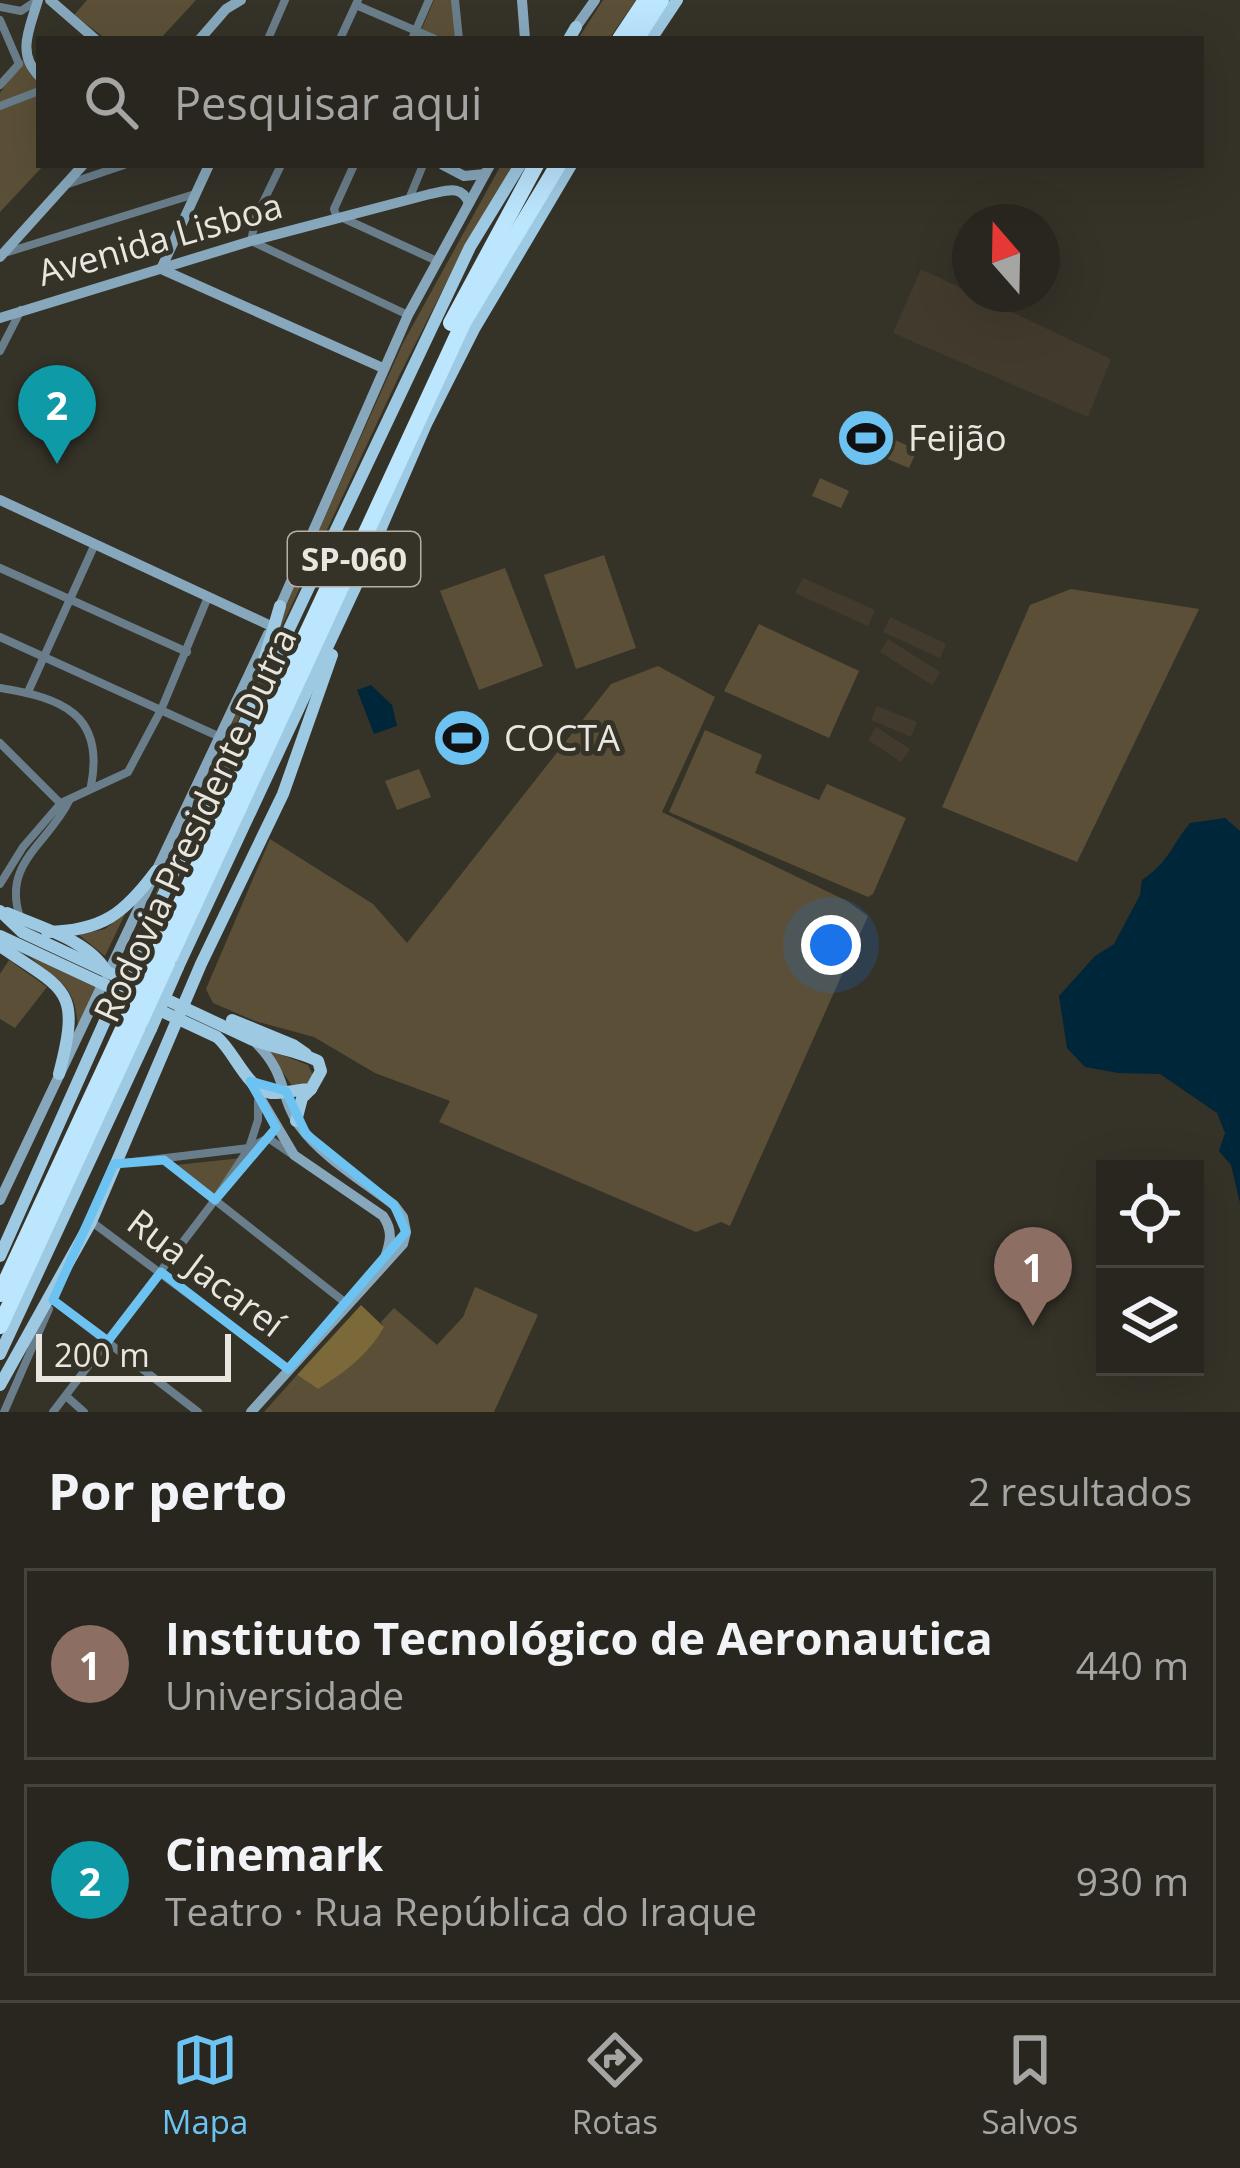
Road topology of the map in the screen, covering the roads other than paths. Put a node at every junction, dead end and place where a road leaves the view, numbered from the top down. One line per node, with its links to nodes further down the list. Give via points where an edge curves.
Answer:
1 (38, 0): 13 (street, via 21,11); 26 (main road)
2 (50, 0): 17 (main road)
3 (241, 0): 18 (main road)
4 (285, 0): 19 (street)
5 (429, 0): 16 (street)
6 (455, 0): 21 (street)
7 (522, 0): 22 (main road)
8 (595, 0): 15 (main road)
9 (646, 0): 23 (highway)
10 (661, 0): 24 (highway)
11 (677, 0): 25 (main road)
12 (357, 3): 16 (street); 20 (street)
13 (0, 7)
14 (0, 20): 27 (street)
15 (572, 33)
16 (414, 35)
17 (92, 36)
18 (203, 36)
19 (269, 36)
20 (341, 36)
21 (459, 36)
22 (525, 36)
23 (622, 36)
24 (638, 36)
25 (653, 36)
26 (24, 45): 27 (street); 28 (main road)
27 (19, 64): 29 (street)
28 (36, 72)
29 (0, 85)
30 (36, 92): 31 (street)
31 (0, 106)
32 (83, 168): 47 (main road)
33 (90, 168): 45 (street)
34 (115, 168): 45 (street)
35 (208, 168): 48 (main road)
36 (279, 168): 53 (street)
37 (353, 168): 51 (street, via 334,209)
38 (422, 168): 49 (street)
39 (449, 168): 46 (main road)
40 (518, 168): 77 (main road, via 470,247)
41 (534, 168): 90 (highway, Rodovia Presidente Dutra / SP-060, via 453,319)
42 (556, 168): 90 (highway, Rodovia Presidente Dutra / SP-060, via 464,321)
43 (569, 168): 66 (main road, via 474,329)
44 (488, 170): 46 (main road); 50 (main road)
45 (98, 174): 47 (street)
46 (464, 176): 50 (main road)
47 (67, 184): 52 (main road)
48 (196, 194): 52 (street); 56 (main road)
49 (408, 200): 50 (main road, Avenida Lisboa, via 455,189); 51 (main road, Avenida Lisboa)
50 (471, 200): 55 (main road)
51 (342, 219): 53 (main road, Avenida Lisboa); 55 (street)
52 (23, 241): 54 (main road)
53 (251, 241): 56 (main road, Avenida Lisboa); 58 (street)
54 (2, 255)
55 (437, 261): 58 (main road)
56 (161, 269): 57 (main road, Avenida Lisboa); 62 (main road)
57 (21, 310): 59 (main road, Avenida Lisboa); 60 (street)
58 (408, 315): 62 (main road)
59 (0, 321): 60 (street)
60 (6, 339): 61 (street)
61 (0, 351)
62 (383, 368): 69 (main road)
63 (0, 500): 64 (main road)
64 (95, 544): 67 (main road); 68 (street)
65 (0, 568): 68 (street)
66 (354, 590): 90 (main road); 91 (main road, via 284,794)
67 (208, 597): 70 (main road); 72 (street)
68 (69, 599): 72 (street); 73 (street)
69 (280, 606): 70 (main road); 77 (main road)
70 (271, 626): 78 (main road)
71 (0, 637): 73 (street)
72 (187, 652): 76 (street)
73 (43, 656): 75 (street); 76 (street)
74 (0, 688): 75 (street)
75 (28, 692): 80 (street, via 83,721 97,757)
76 (161, 710): 78 (street); 80 (street, via 128,772)
77 (250, 710): 112 (main road, bridge)
78 (220, 737): 82 (main road)
79 (0, 743): 81 (street)
80 (91, 788): 81 (street)
81 (65, 804): 83 (street); 85 (street, via 18,873 12,894)
82 (156, 871): 86 (main road, via 112,917); 93 (main road)
83 (0, 884)
84 (0, 910): 85 (main road); 93 (main road, via 22,932)
85 (21, 919): 86 (main road)
86 (47, 932): 93 (main road, via 84,947)
87 (0, 936): 88 (main road)
88 (29, 946): 89 (street); 93 (main road)
89 (5, 949): 92 (street); 98 (main road, via 48,975 65,1000 70,1033)
90 (167, 962): 95 (highway, Rodovia Presidente Dutra / SP-060, bridge)
91 (201, 964): 94 (main road); 97 (main road, via 194,994 202,1006)
92 (0, 966)
93 (106, 975): 94 (main road); 98 (main road)
94 (180, 1014): 96 (main road); 99 (main road, via 218,1036); 107 (main road)
95 (140, 1022): 116 (highway, Rodovia Presidente Dutra / SP-060); 119 (highway, Rodovia Presidente Dutra / SP-060); 121 (main road)
96 (253, 1040): 97 (main road); 101 (main road)
97 (307, 1055): 100 (main road, via 321,1066)
98 (59, 1074): 108 (main road)
99 (250, 1081): 101 (main road); 102 (main road)
100 (311, 1089): 101 (main road); 103 (main road)
101 (286, 1091): 103 (main road)
102 (258, 1099): 104 (street); 105 (main road)
103 (296, 1120): 113 (main road, via 403,1217 403,1244)
104 (249, 1148): 105 (street, via 268,1138); 106 (street); 110 (street)
105 (294, 1155): 113 (main road, via 383,1216 391,1241)
106 (164, 1160): 107 (street); 110 (street)
107 (114, 1164): 111 (main road)
108 (5, 1176): 109 (main road)
109 (0, 1200)
110 (215, 1200): 115 (street); 118 (street)
111 (91, 1222): 114 (main road); 115 (street, Rua Jacareí)
112 (0, 1256)
113 (380, 1270): 118 (main road)
114 (66, 1272): 117 (street); 123 (main road)
115 (160, 1272): 120 (street); 122 (street, Rua Jacareí)
116 (0, 1294)
117 (52, 1300): 120 (street); 125 (street)
118 (346, 1304): 122 (main road)
119 (0, 1326)
120 (108, 1341): 124 (street); 128 (street)
121 (0, 1354)
122 (288, 1369): 129 (main road)
123 (0, 1384)
124 (66, 1396): 126 (street); 127 (street)
125 (4, 1412)
126 (53, 1412)
127 (84, 1412)
128 (197, 1412)
129 (250, 1412)

